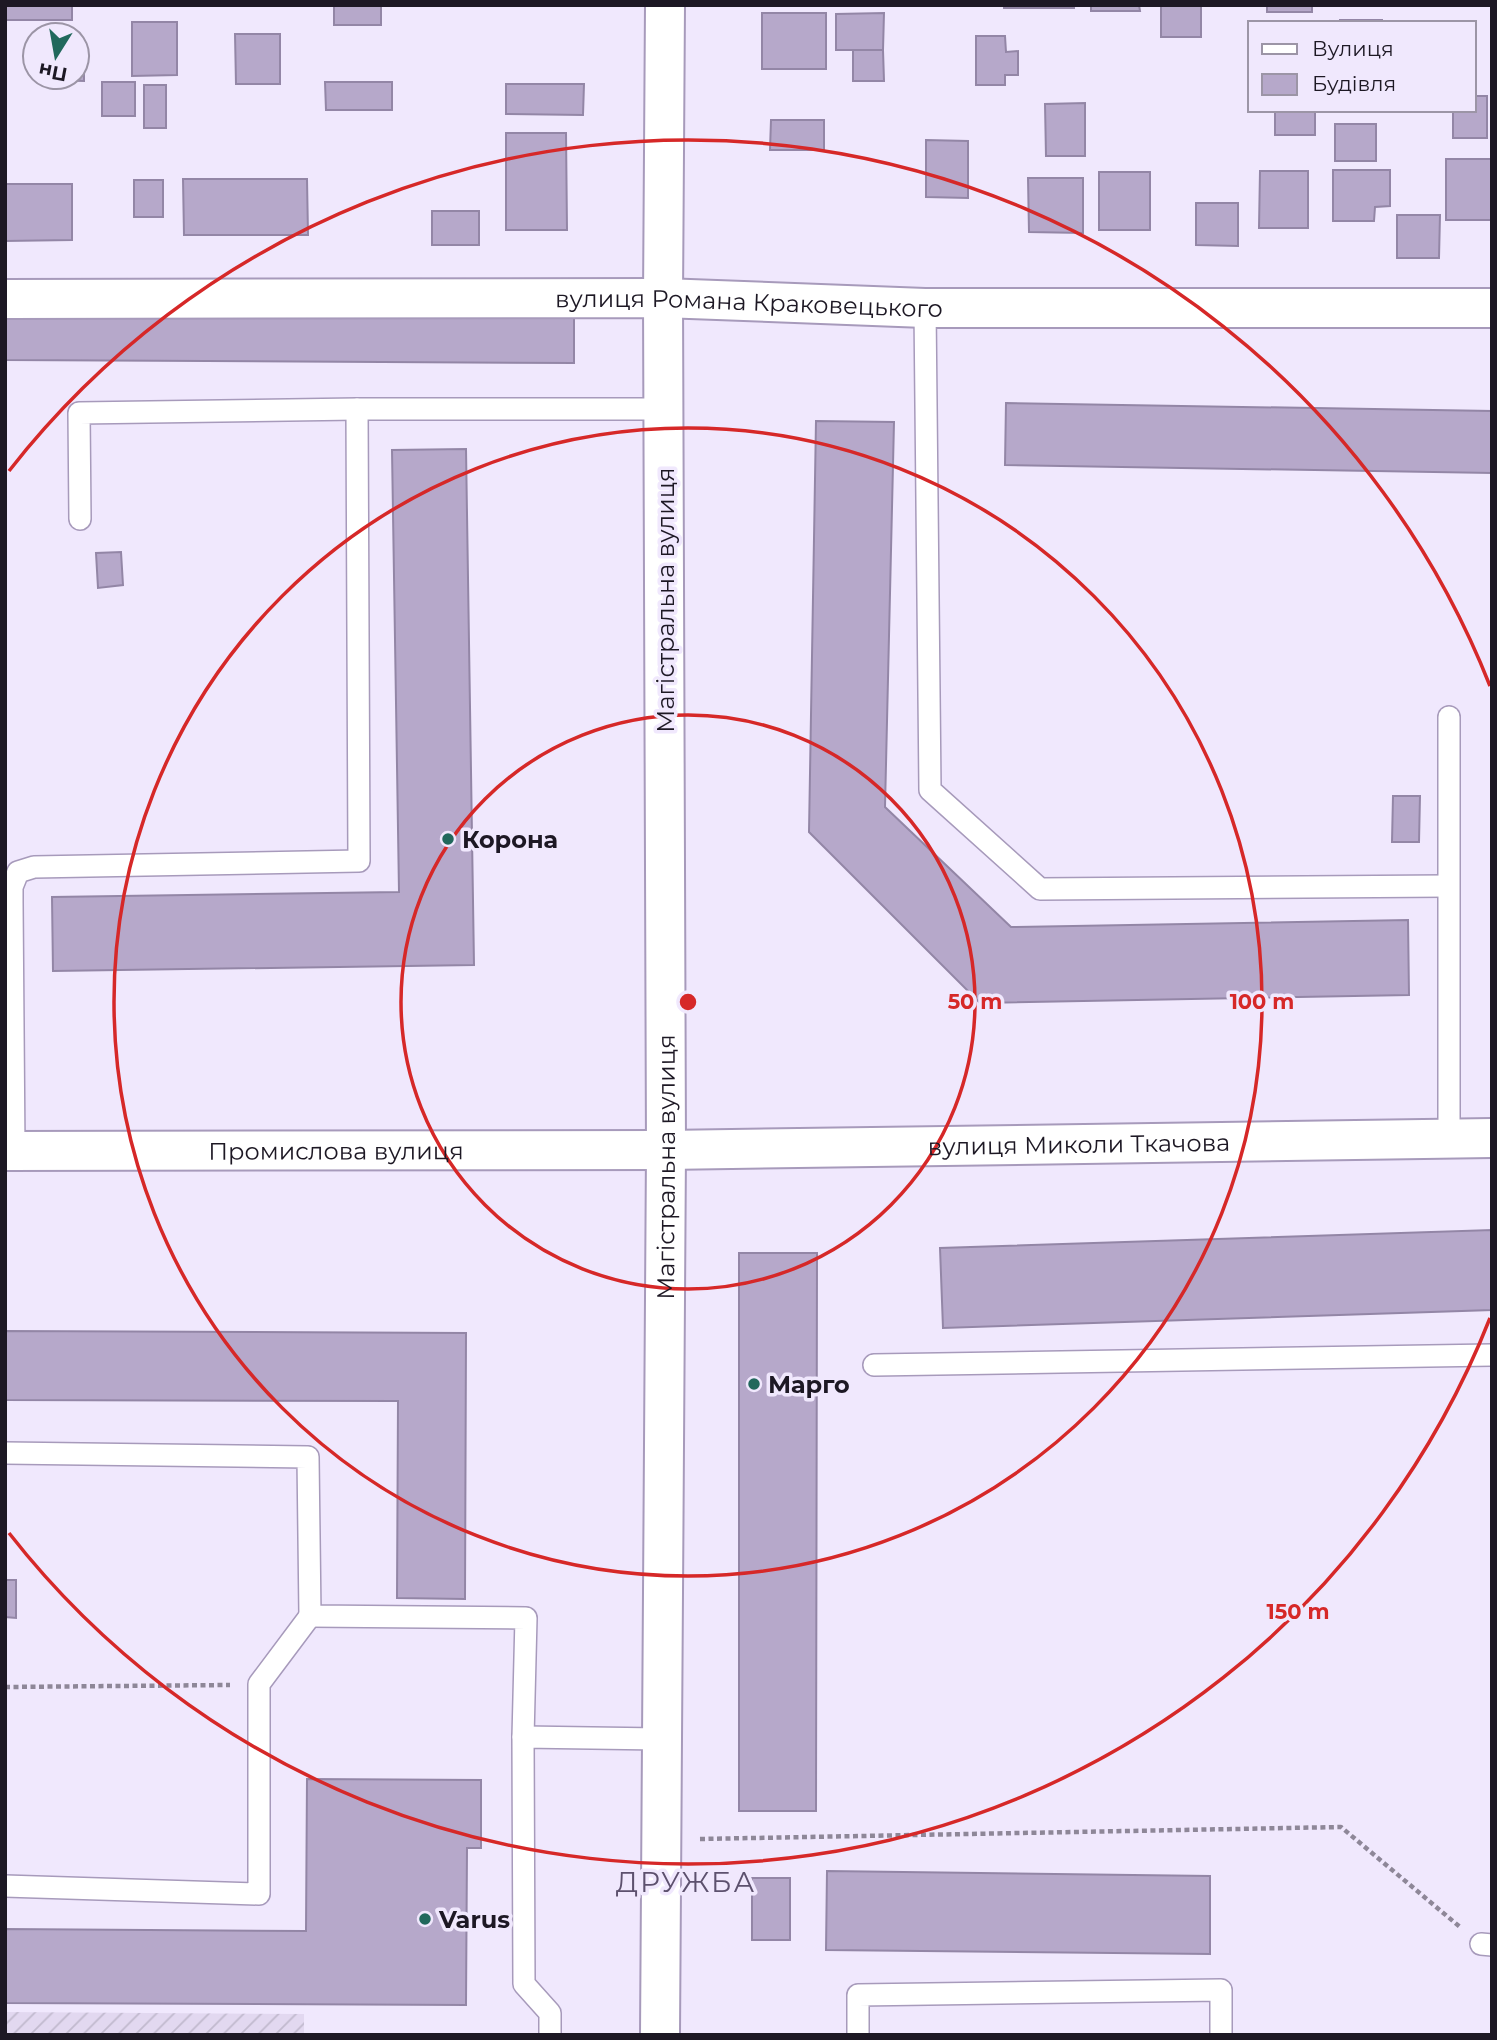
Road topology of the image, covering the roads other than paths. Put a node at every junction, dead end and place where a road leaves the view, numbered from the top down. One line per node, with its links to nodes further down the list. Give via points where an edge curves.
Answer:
1 (665, 5): 2 (street, Магістральна вулиця)
2 (663, 298): 3 (street, вулиця Романа Краковецького); 5 (street, вулиця Романа Краковецького); 7 (street, Магістральна вулиця)
3 (5, 299)
4 (1492, 308): 5 (street, вулиця Романа Краковецького)
5 (925, 309): 10 (lane, via 930,790 1040,889)
6 (357, 409): 7 (lane); 8 (lane, via 79,413); 14 (lane, via 359,862 34,867 18,872 12,887)
7 (664, 410): 13 (street, Магістральна вулиця)
8 (80, 519)
9 (1449, 718): 10 (lane)
10 (1447, 886): 12 (lane)
11 (1492, 1138): 12 (street, вулиця Миколи Ткачова)
12 (1449, 1139): 13 (street, вулиця Миколи Ткачова)
13 (666, 1150): 14 (street, Промислова вулиця); 20 (street, Магістральна вулиця)
14 (10, 1151)
15 (1492, 1355): 16 (lane)
16 (874, 1365)
17 (5, 1453): 18 (lane, via 308,1457)
18 (310, 1616): 19 (lane, via 526,1618); 21 (lane, via 259,1684 259,1894)
19 (523, 1737): 20 (lane); 22 (lane, via 524,1984 550,2013)
20 (660, 1740): 23 (street, Магістральна вулиця)
21 (5, 1886)
22 (550, 2035)
23 (660, 2035)
24 (858, 2035): 25 (lane, via 858,1995 1221,1990)
25 (1221, 2035)

